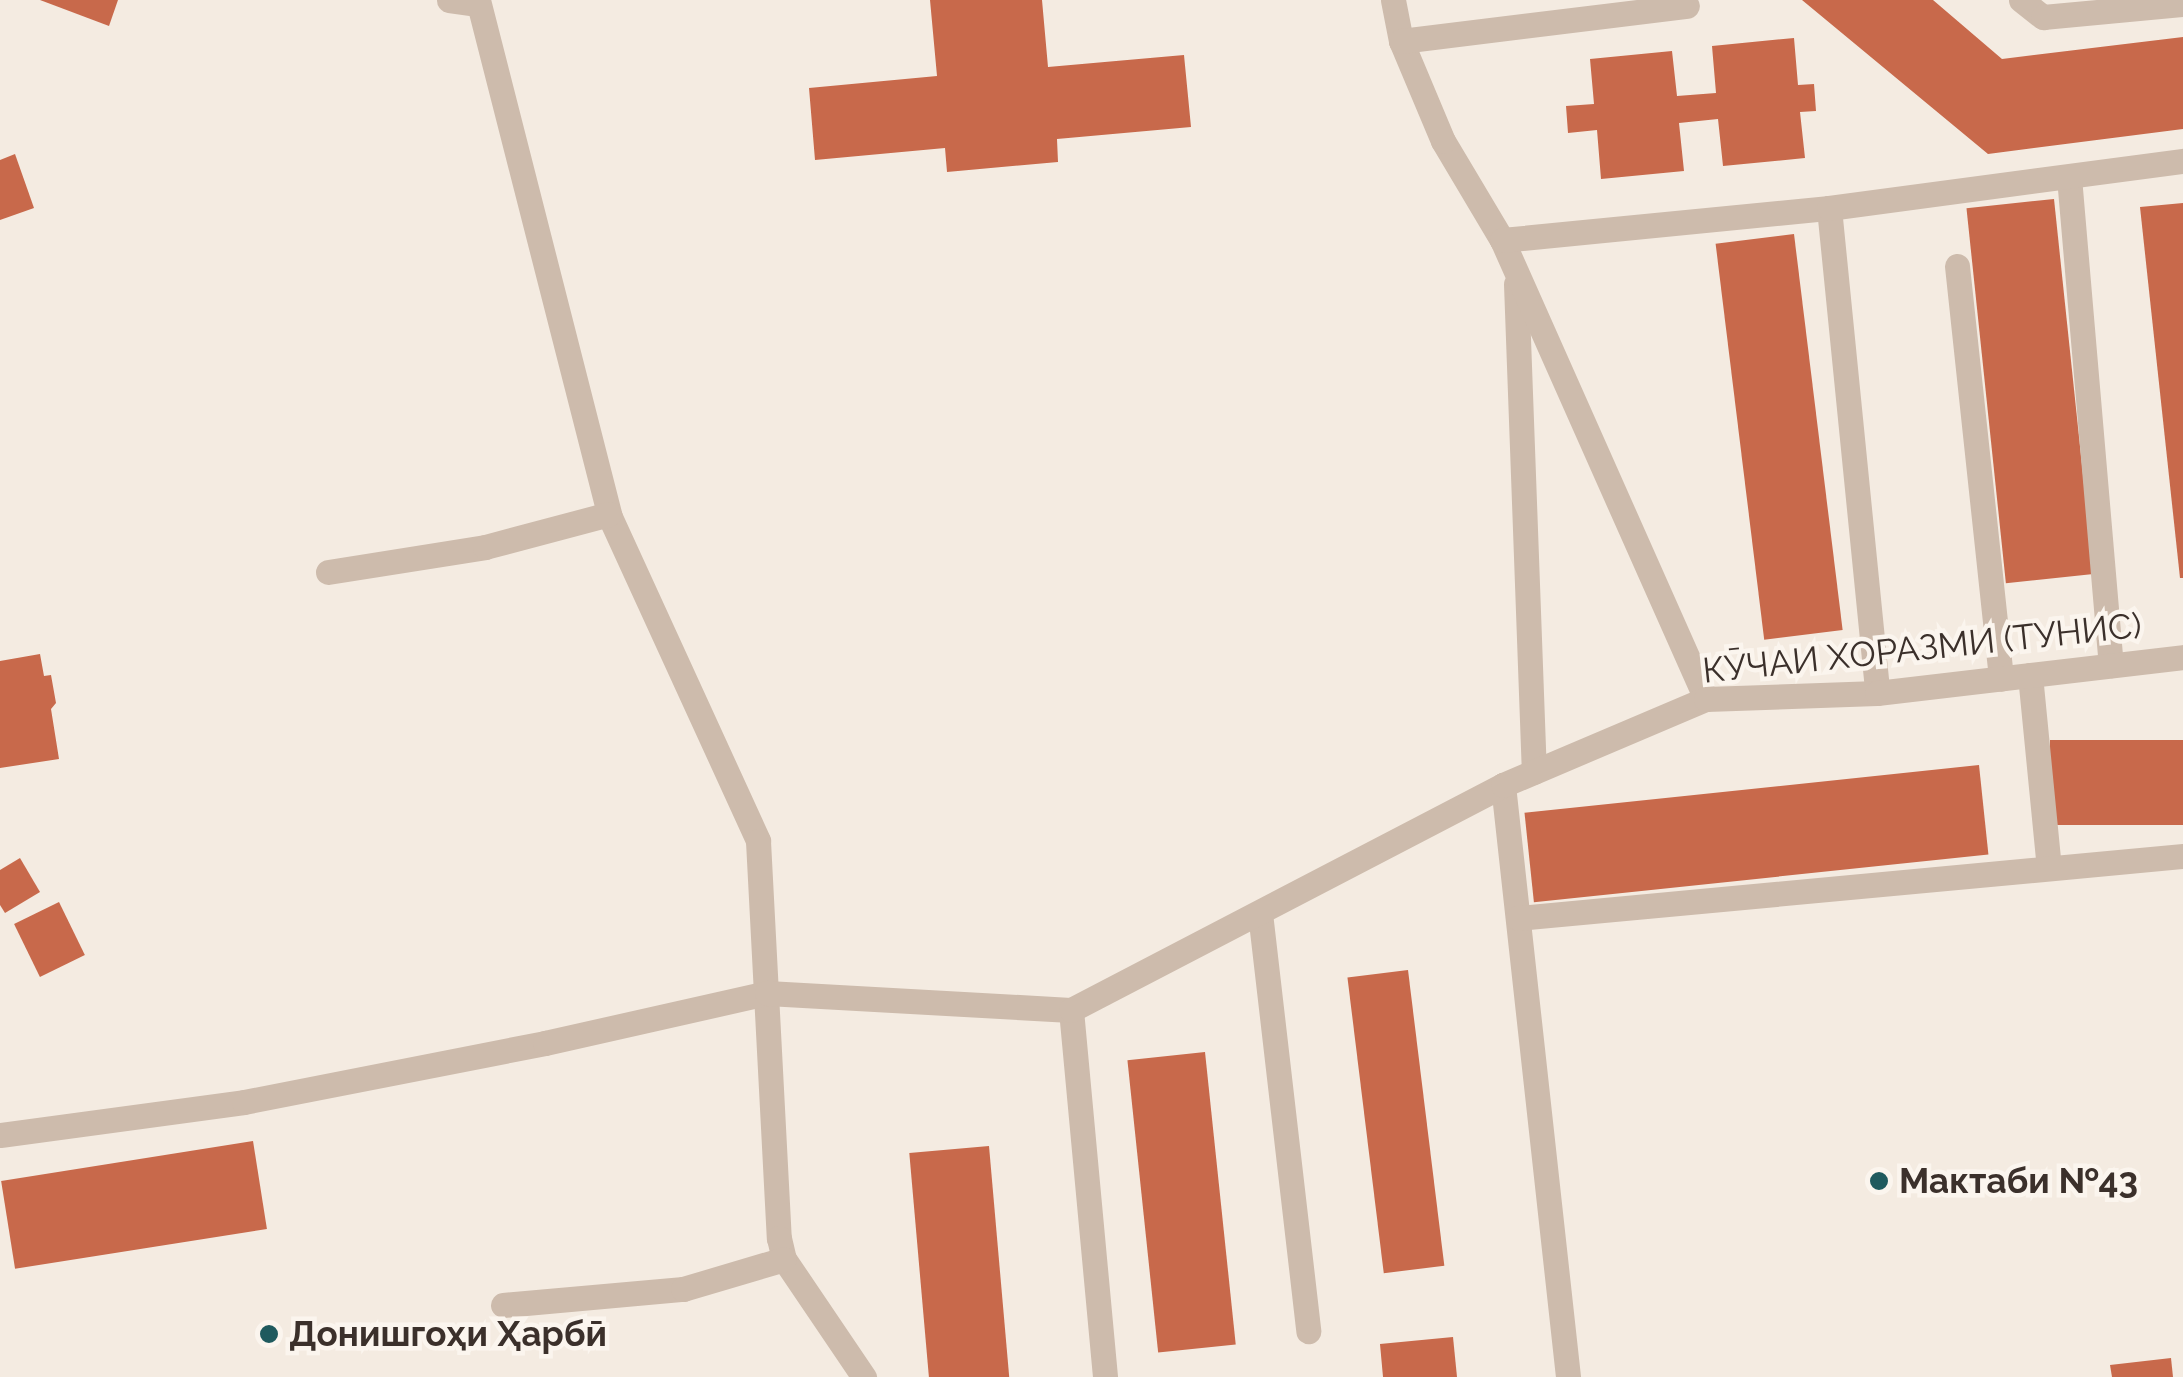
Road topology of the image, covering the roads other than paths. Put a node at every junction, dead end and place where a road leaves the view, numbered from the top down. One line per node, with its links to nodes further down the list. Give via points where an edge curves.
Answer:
1 (449, 0): 4 (street)
2 (1393, 0): 7 (street)
3 (2021, 0): 5 (street, via 2043,18)
4 (478, 2): 14 (street)
5 (2183, 4)
6 (1687, 6): 7 (street)
7 (1402, 41): 11 (street, via 1442,141)
8 (2183, 161): 9 (street)
9 (2069, 177): 10 (street); 17 (street)
10 (1829, 208): 11 (street); 20 (street)
11 (1502, 240): 13 (street)
12 (1956, 266): 19 (street)
13 (1515, 269): 21 (street); 22 (street)
14 (609, 514): 15 (street, via 485,547); 28 (street, via 758,841)
15 (328, 572)
16 (2183, 657): 17 (street, КӮЧАИ ХОРАЗМИ (ТУНИС))
17 (2111, 665): 18 (street, КӮЧАИ ХОРАЗМИ (ТУНИС))
18 (2030, 675): 19 (street, КӮЧАИ ХОРАЗМИ (ТУНИС)); 25 (street)
19 (2000, 679): 20 (street, КӮЧАИ ХОРАЗМИ (ТУНИС))
20 (1877, 693): 21 (street, КӮЧАИ ХОРАЗМИ (ТУНИС))
21 (1706, 699): 22 (street, КӮЧАИ ХОРАЗМИ (ТУНИС))
22 (1534, 772): 23 (street, КӮЧАИ ХОРАЗМИ (ТУНИС))
23 (1503, 786): 26 (street, КӮЧАИ ХОРАЗМИ (ТУНИС)); 27 (street)
24 (2183, 856): 25 (street)
25 (2049, 868): 27 (street)
26 (1260, 914): 29 (street, КӮЧАИ ХОРАЗМИ (ТУНИС)); 33 (street)
27 (1518, 918): 36 (street)
28 (766, 992): 29 (street); 30 (street, via 244,1102); 31 (street)
29 (1071, 1010): 35 (street)
30 (0, 1135)
31 (784, 1260): 32 (street, via 683,1290); 34 (street)
32 (503, 1304)
33 (1308, 1331)
34 (864, 1377)
35 (1105, 1377)
36 (1568, 1377)

